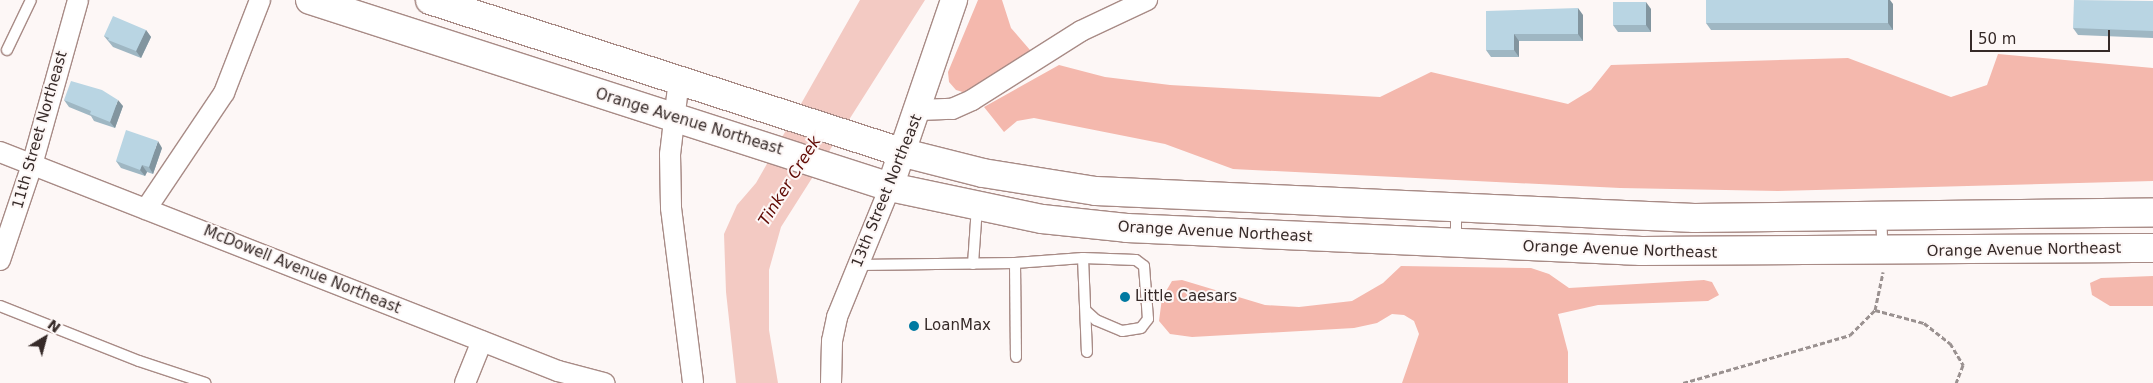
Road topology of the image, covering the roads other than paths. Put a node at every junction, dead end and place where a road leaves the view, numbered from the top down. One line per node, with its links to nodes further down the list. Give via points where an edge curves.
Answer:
1 (31, 0): 8 (lane)
2 (78, 0): 14 (street, 11th Street Northeast)
3 (260, 0): 17 (street, via 224,93)
4 (310, 0): 11 (highway, Orange Avenue Northeast)
5 (430, 0): 9 (highway)
6 (954, 0): 10 (street, 13th Street Northeast)
7 (1147, 0): 10 (street, via 1080,31 972,100 952,109)
8 (7, 50)
9 (679, 80): 11 (street); 13 (highway)
10 (919, 110): 13 (street, 13th Street Northeast)
11 (672, 118): 15 (highway, Orange Avenue Northeast); 37 (street, via 671,208)
12 (0, 152): 14 (street, McDowell Avenue Northeast)
13 (904, 153): 15 (street, 13th Street Northeast); 18 (highway, via 983,173 1096,191)
14 (32, 165): 17 (street, McDowell Avenue Northeast); 25 (street, 11th Street Northeast)
15 (890, 187): 16 (highway, Orange Avenue Northeast); 28 (street, 13th Street Northeast)
16 (977, 207): 21 (highway, Orange Avenue Northeast, via 1085,225); 27 (lane)
17 (146, 209): 31 (street, McDowell Avenue Northeast)
18 (1456, 209): 20 (highway, via 1694,218); 21 (lane)
19 (2153, 212): 20 (highway)
20 (1881, 216): 23 (lane)
21 (1456, 244): 23 (highway, Orange Avenue Northeast, via 1715,253)
22 (2153, 248): 23 (highway, Orange Avenue Northeast)
23 (1883, 251)
24 (1083, 258): 26 (lane); 30 (lane); 30 (lane, via 1136,260 1144,266 1148,319 1141,328 1122,331 1102,324)
25 (0, 260)
26 (1015, 263): 27 (lane); 33 (lane)
27 (973, 264): 28 (lane)
28 (858, 265): 38 (street, 13th Street Northeast, via 837,317 832,341)
29 (0, 306): 34 (lane, via 139,361)
30 (1086, 312): 32 (lane)
31 (482, 341): 35 (street); 36 (street, McDowell Avenue Northeast, via 580,379)
32 (1088, 352)
33 (1016, 357)
34 (205, 383)
35 (466, 383)
36 (604, 383)
37 (693, 383)
38 (831, 383)

